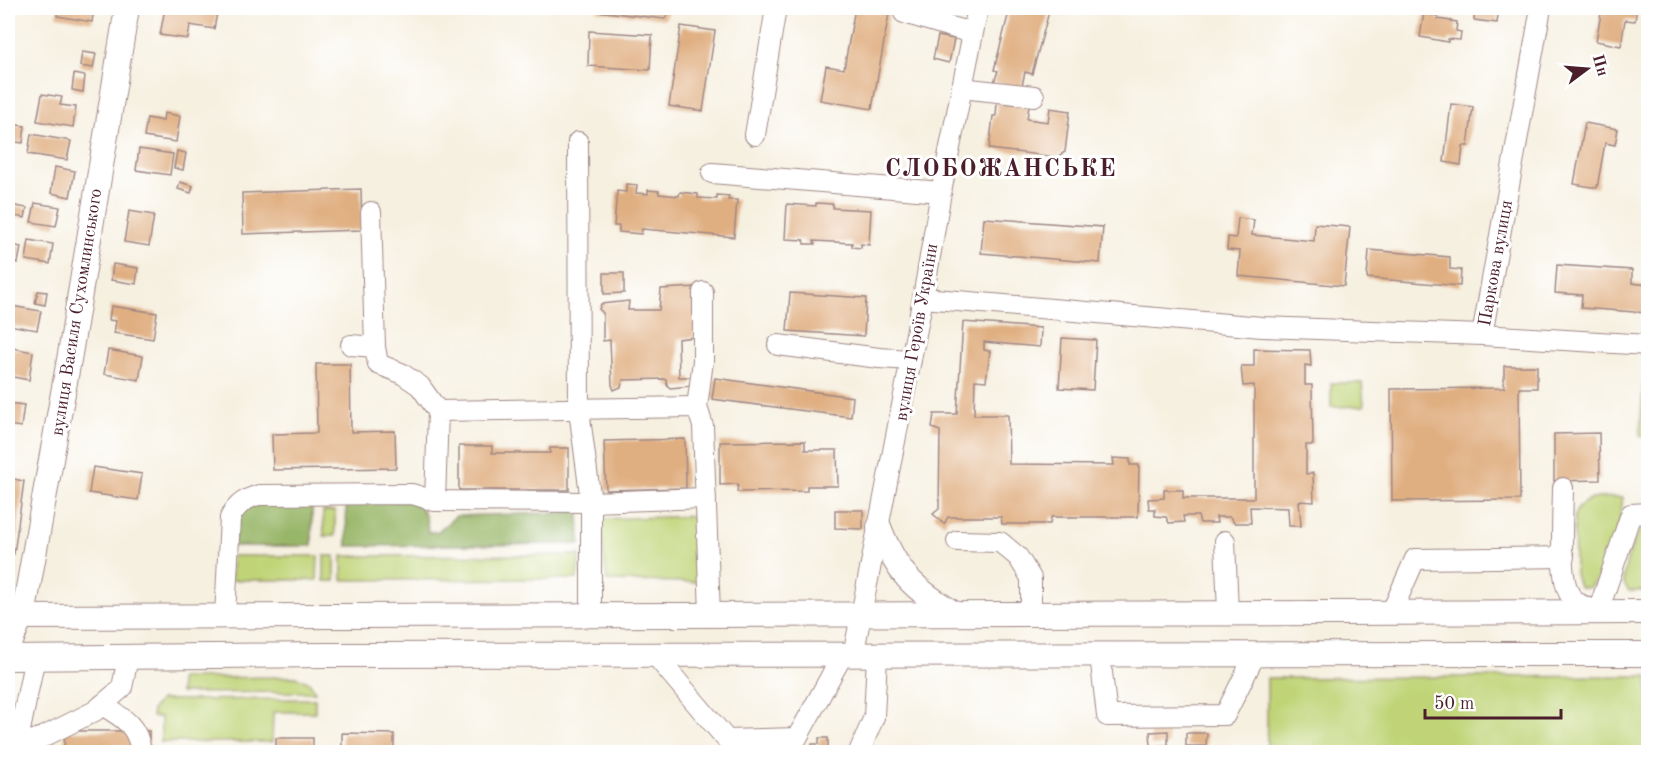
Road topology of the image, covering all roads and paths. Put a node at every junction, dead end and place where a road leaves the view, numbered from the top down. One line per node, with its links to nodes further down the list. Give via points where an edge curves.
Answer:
1 (127, 8): 44 (main road, вулиця Василя Сухомлинського, via 68,365)
2 (777, 8): 9 (street)
3 (978, 8): 6 (street, вулиця Героїв України)
4 (1540, 8): 16 (street, Паркова вулиця)
5 (904, 13): 6 (street)
6 (972, 30): 7 (street, вулиця Героїв України)
7 (961, 88): 8 (street); 12 (street, вулиця Героїв України)
8 (1034, 96)
9 (755, 135)
10 (578, 142): 23 (street)
11 (712, 173): 12 (street)
12 (941, 192): 15 (street, вулиця Героїв України)
13 (371, 212): 20 (street)
14 (704, 292): 22 (street, via 703,361)
15 (923, 298): 16 (street, via 1262,327); 21 (street, вулиця Героїв України)
16 (1482, 335): 19 (street)
17 (351, 345): 20 (street)
18 (778, 345): 21 (street)
19 (1648, 345)
20 (375, 347): 24 (street, via 378,364 420,387)
21 (911, 360): 30 (street, вулиця Героїв України)
22 (697, 407): 23 (street); 26 (street, via 703,426)
23 (579, 410): 24 (street); 28 (street)
24 (438, 411): 27 (street)
25 (1563, 488): 33 (street)
26 (706, 498): 28 (street); 40 (street)
27 (435, 501): 28 (street); 43 (street, via 412,494 248,498 234,509 230,518)
28 (591, 502): 39 (street)
29 (1648, 513): 36 (street, via 1631,514)
30 (879, 527): 41 (street, вулиця Героїв України); 42 (main road, via 889,554 903,575 927,597)
31 (957, 541): 38 (street, via 1000,542 1018,557 1031,578)
32 (1225, 541): 35 (street)
33 (1564, 557): 34 (street, via 1415,559); 36 (street, via 1564,581 1571,597)
34 (1392, 611): 35 (main road); 36 (main road)
35 (1228, 612): 38 (main road)
36 (1598, 612): 37 (main road)
37 (1648, 612)
38 (1031, 613): 42 (main road)
39 (591, 614): 40 (main road); 43 (main road)
40 (710, 614): 41 (main road)
41 (861, 614): 42 (main road); 50 (street, вулиця Героїв України)
42 (955, 614)
43 (225, 615): 44 (main road)
44 (15, 616): 48 (street)
45 (1648, 654): 47 (main road)
46 (1100, 655): 47 (main road); 47 (street, via 1107,716 1225,714); 50 (main road)
47 (1255, 655)
48 (8, 656): 51 (main road)
49 (656, 656): 50 (main road); 50 (street, via 727,740 797,738); 52 (main road)
50 (857, 656): 56 (street, via 874,717)
51 (35, 657): 52 (main road); 54 (street)
52 (128, 657): 53 (street, via 122,688)
53 (102, 705): 54 (street, via 43,737); 55 (street, via 126,720 140,738)
54 (12, 748)
55 (141, 753)
56 (859, 753)

